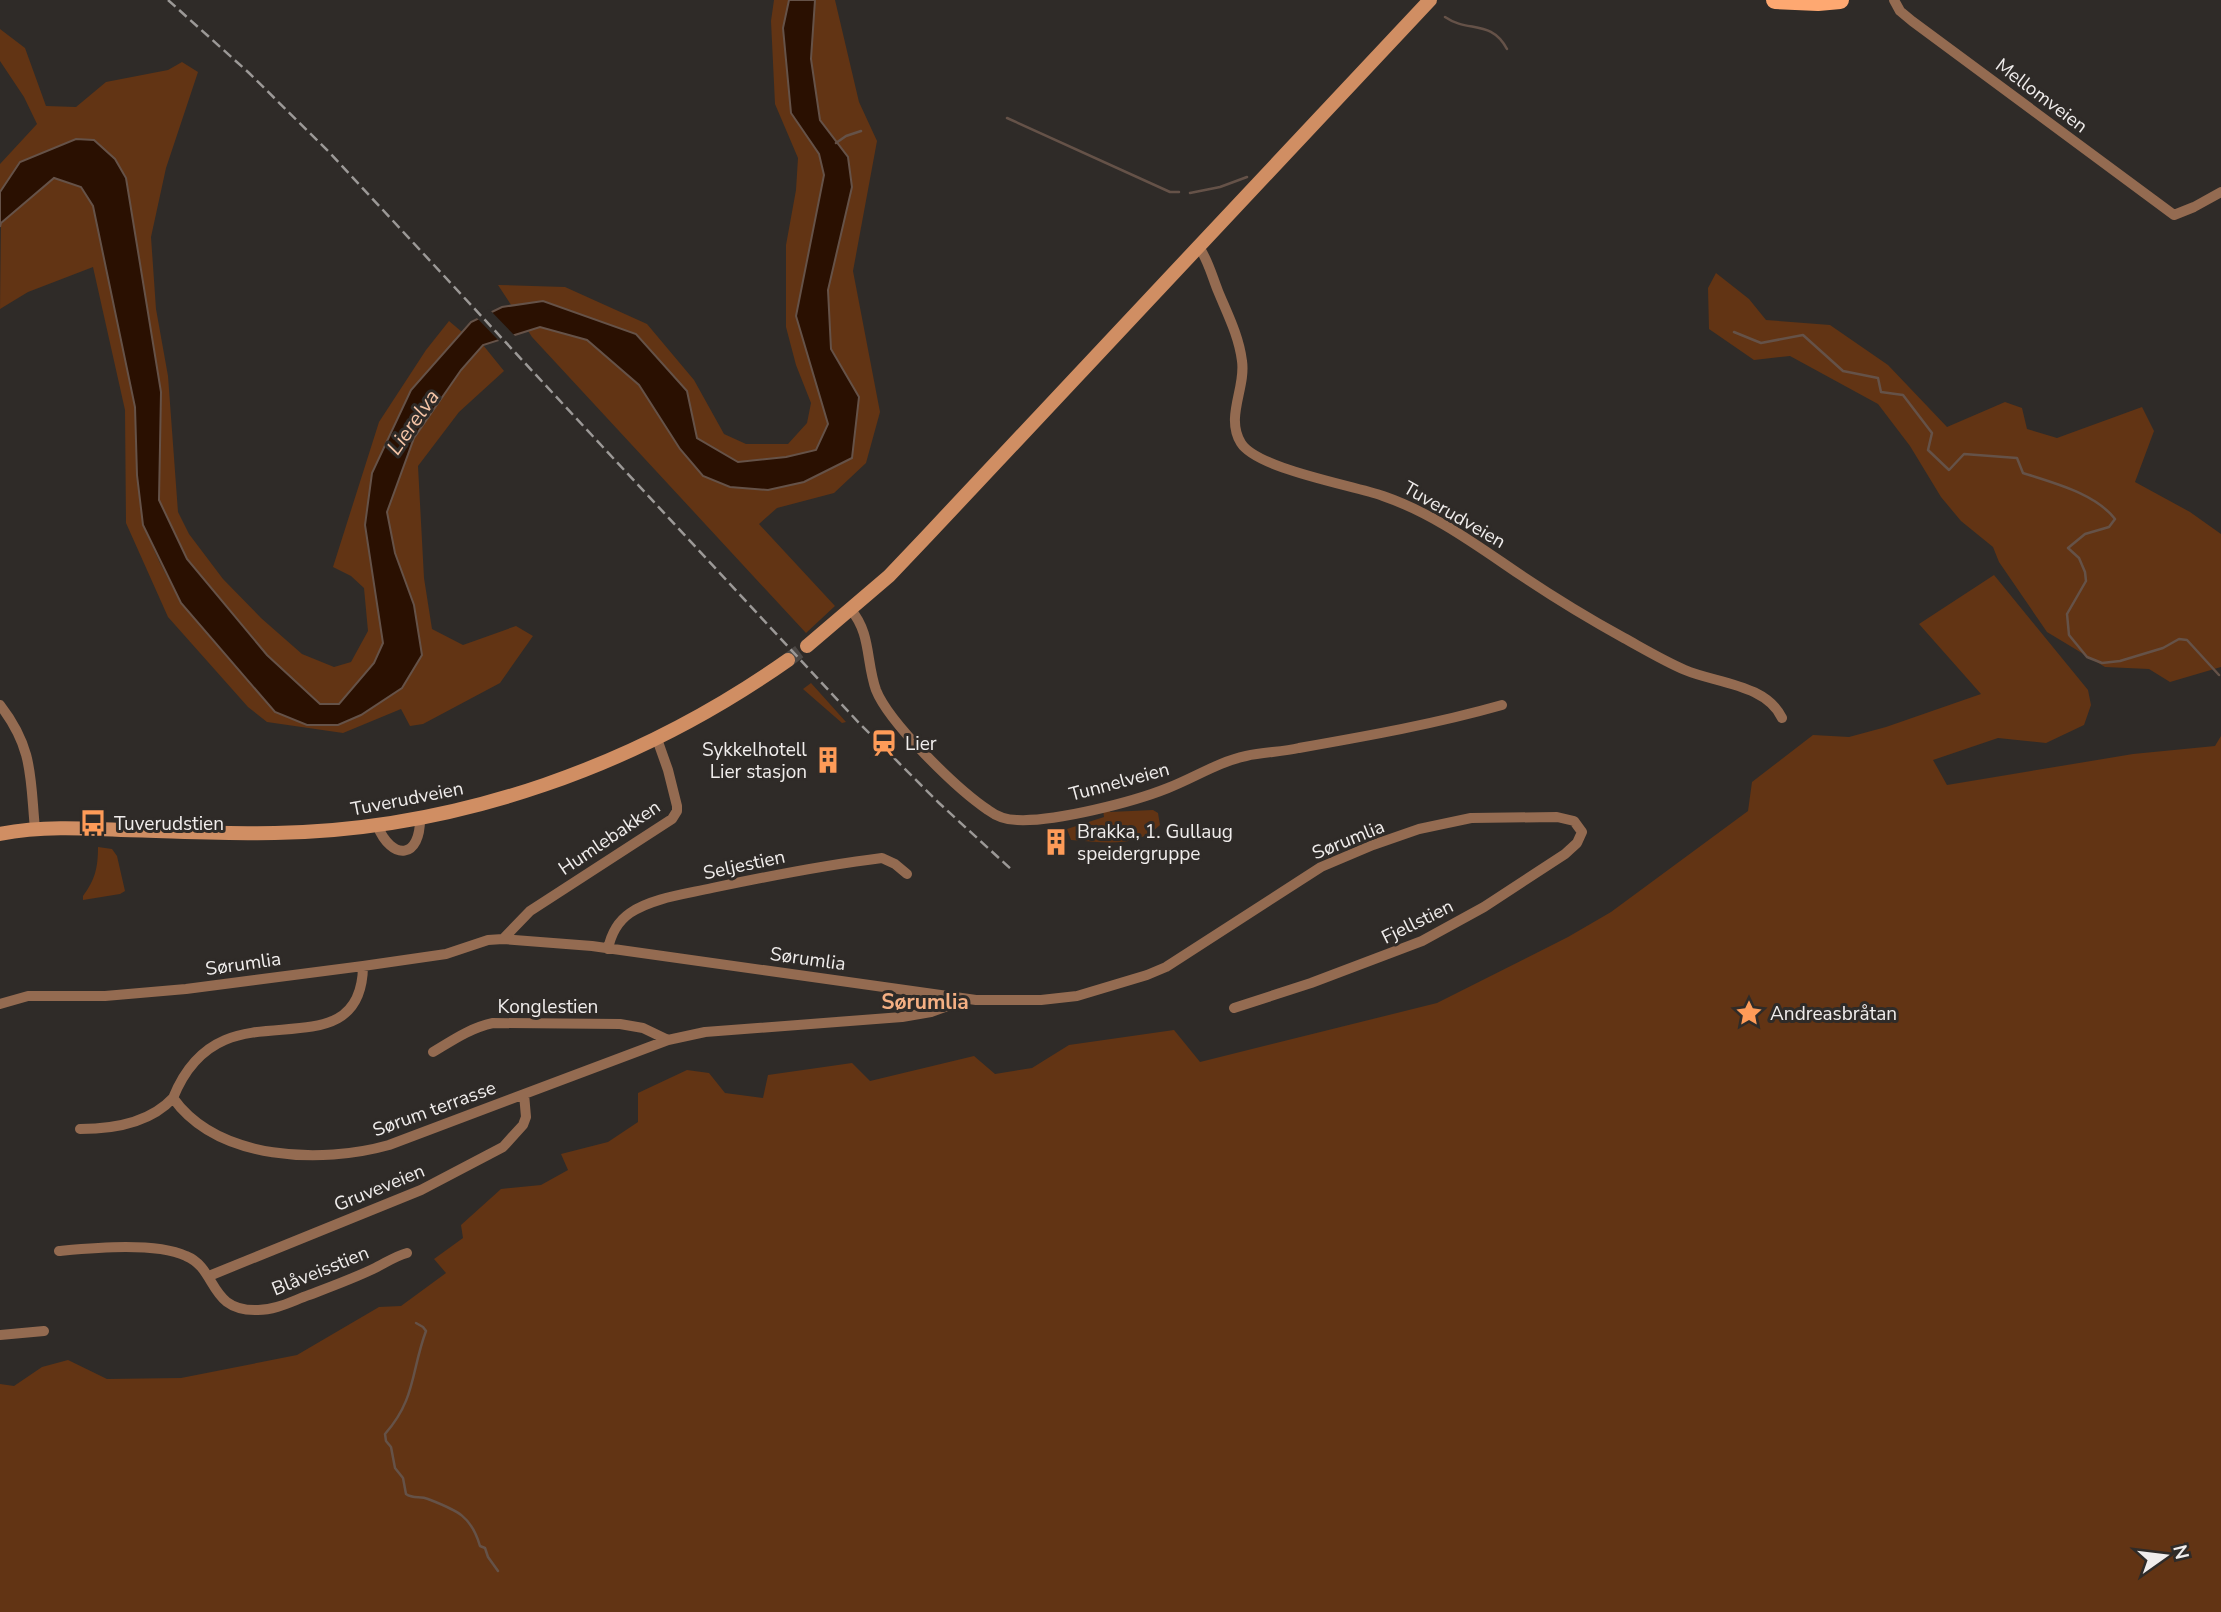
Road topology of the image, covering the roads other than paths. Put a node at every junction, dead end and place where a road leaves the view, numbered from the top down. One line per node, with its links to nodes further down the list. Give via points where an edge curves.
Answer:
1 (1430, 0): 6 (main road)
2 (1775, 0): 3 (main road)
3 (1840, 0)
4 (1894, 0): 5 (street, Mellomveien, via 1912,21 2174,215)
5 (2221, 192)
6 (1199, 247): 7 (main road, via 928,537); 12 (street, Tuverudveien, via 1239,347 1243,370 1236,430 1244,448 1277,465 1411,507 1604,628 1686,670 1754,692)
7 (851, 610): 8 (main road); 11 (street, Tunnelveien, via 862,624 877,693 898,722 986,809 1015,820 1122,802 1248,755 1369,736)
8 (807, 646)
9 (788, 660): 13 (main road, Tuverudveien, via 739,694)
10 (0, 705): 17 (street, via 29,762)
11 (1502, 705)
12 (1782, 718)
13 (657, 739): 14 (main road, Tuverudveien, via 528,790); 20 (street, Humlebakken, via 677,806 672,819 530,911)
14 (420, 817): 16 (main road, Tuverudveien); 16 (street, via 419,838 405,850 387,845)
15 (1574, 821): 23 (street, Sørumlia, via 1497,817 1419,829 1321,867 1147,975 1077,996); 25 (street, Fjellstien, via 1582,832 1565,854 1453,925 1380,958)
16 (377, 825): 17 (main road, Tuverudveien, via 262,833)
17 (35, 829): 18 (main road, Tuverudveien)
18 (0, 834)
19 (907, 874): 21 (street, Seljestien, via 882,858 796,870 660,901 622,920)
20 (503, 939): 21 (street, Sørumlia); 22 (street, Sørumlia, via 446,954)
21 (608, 949): 23 (street, Sørumlia)
22 (363, 966): 24 (street, Sørumlia, via 186,989 104,996 36,995); 29 (street, via 359,996 337,1020 226,1040 188,1069)
23 (966, 999): 26 (street, Sørum terrasse, via 902,1017 718,1031)
24 (0, 1004)
25 (1234, 1008)
26 (668, 1040): 27 (street, Konglestien, via 631,1025 493,1023 464,1033); 28 (street, Sørum terrasse)
27 (433, 1052)
28 (524, 1094): 29 (street, Sørum terrasse, via 389,1145 312,1156 239,1143 199,1123); 33 (street, Gruveveien, via 526,1117 503,1147 421,1190)
29 (173, 1098): 30 (street, via 142,1118 114,1128)
30 (80, 1129)
31 (59, 1251): 33 (street, Blåveisstien, via 163,1250 187,1256)
32 (407, 1253): 33 (street, Blåveisstien, via 267,1309 231,1304 214,1290)
33 (209, 1276)
34 (44, 1331): 35 (street)
35 (0, 1335)

